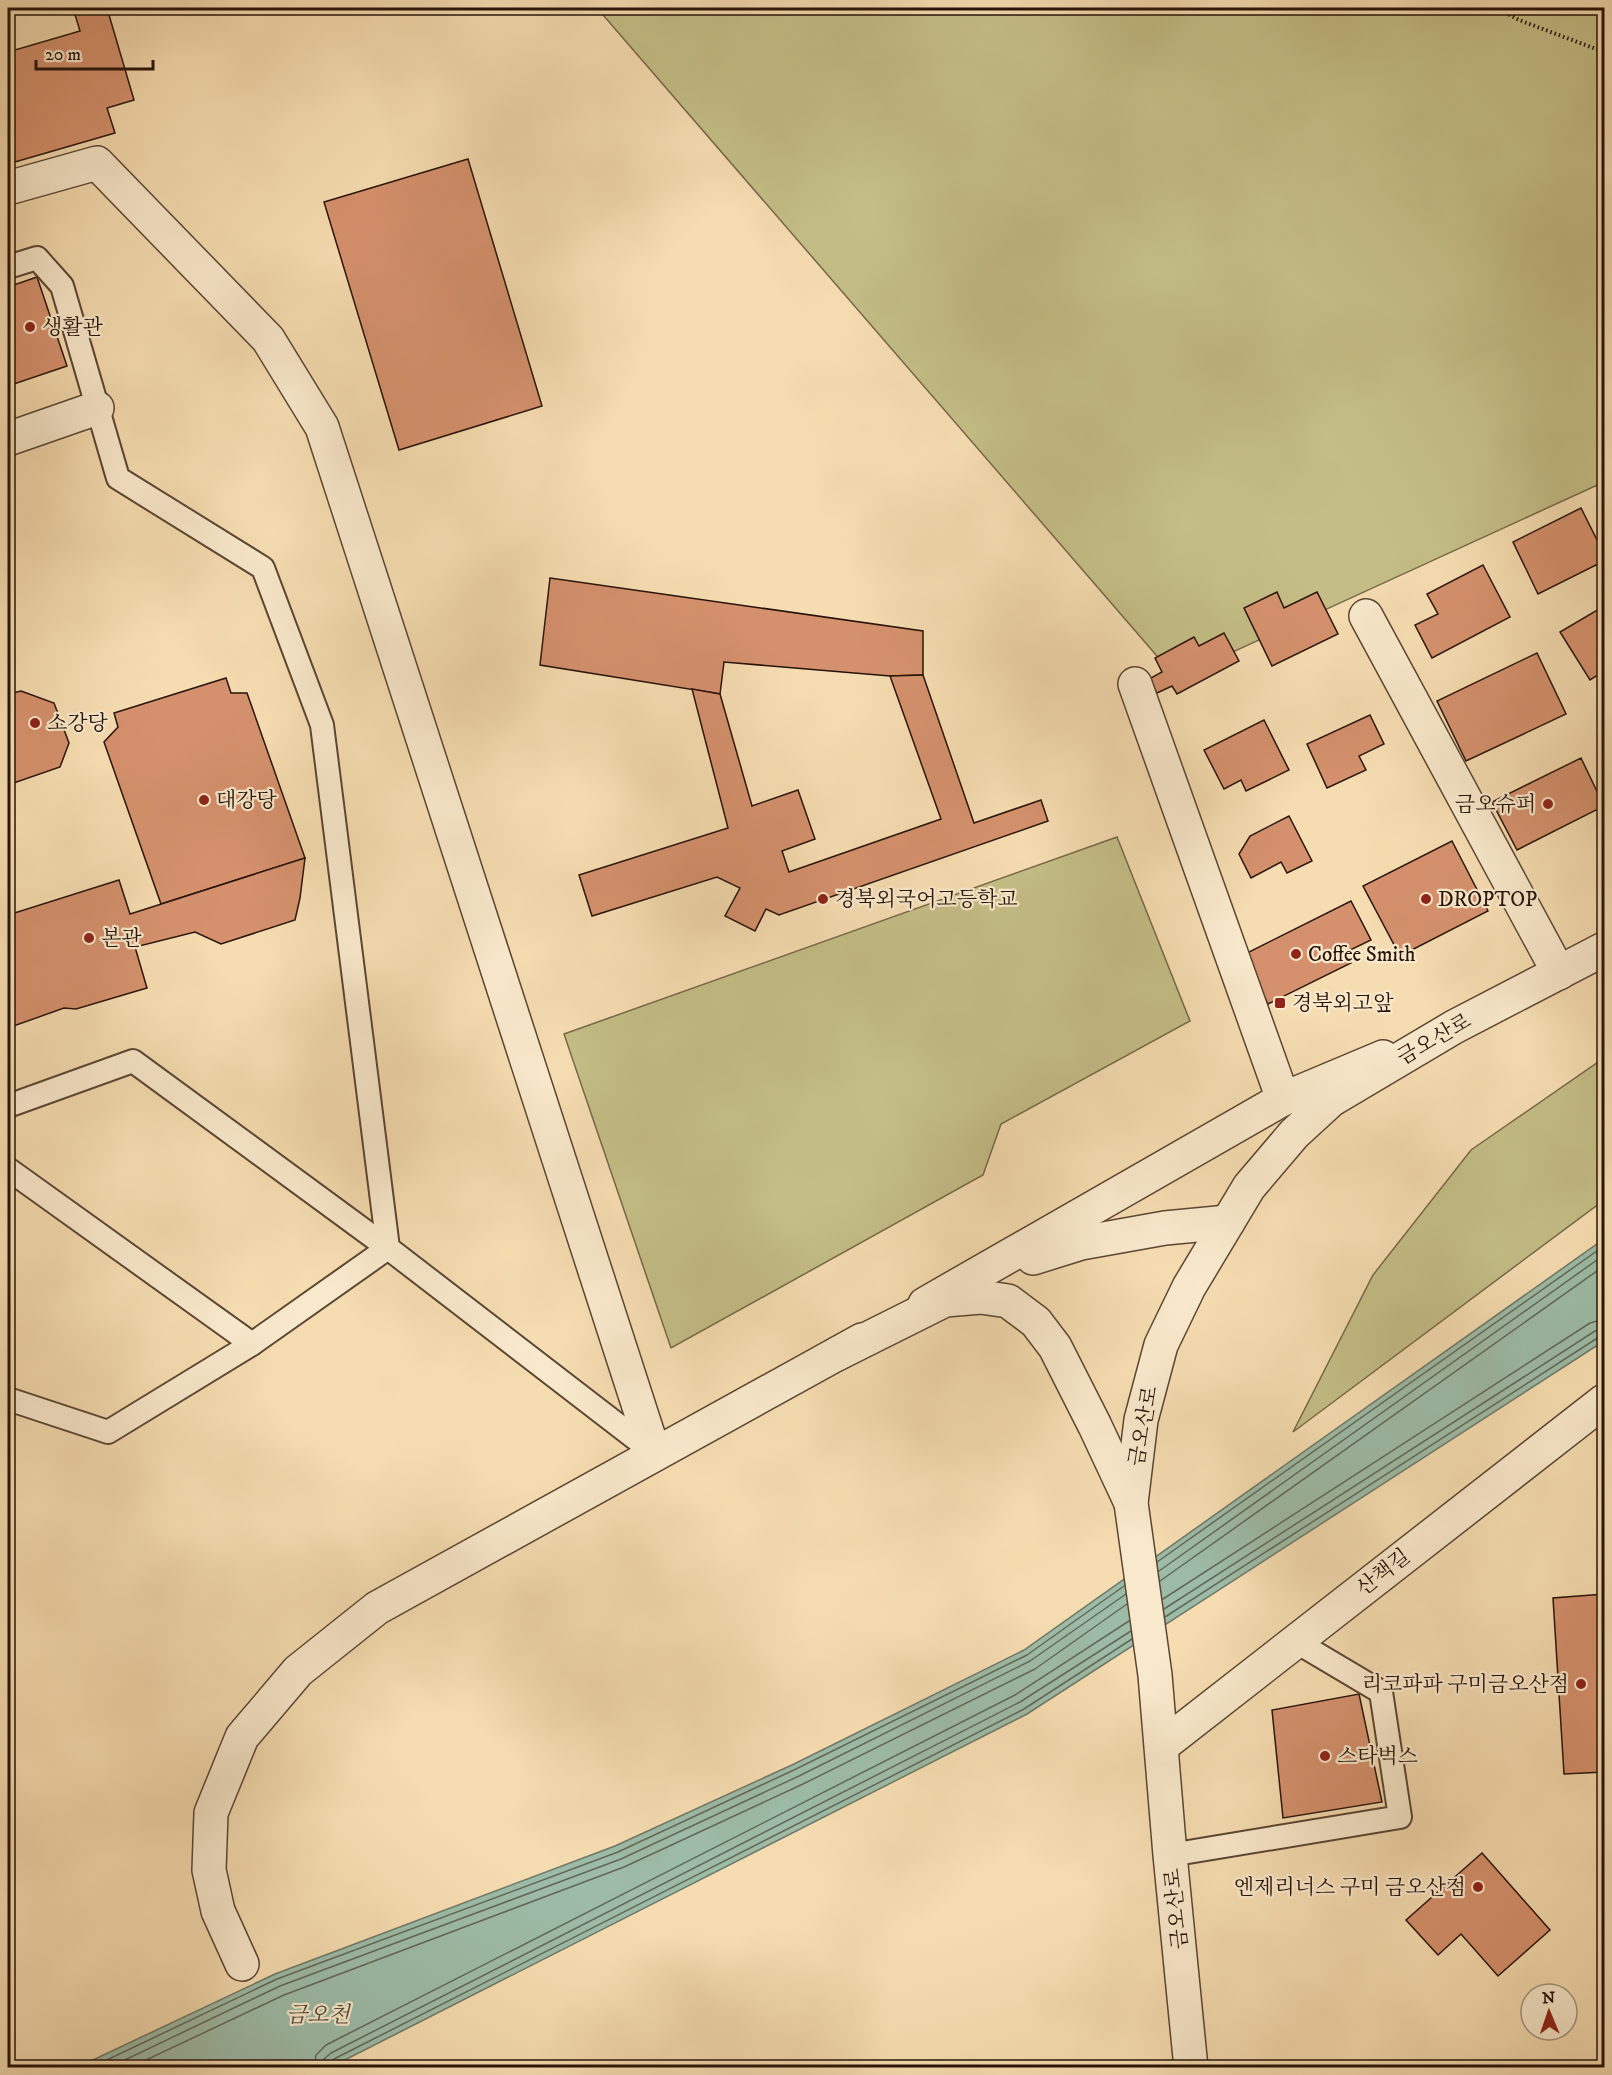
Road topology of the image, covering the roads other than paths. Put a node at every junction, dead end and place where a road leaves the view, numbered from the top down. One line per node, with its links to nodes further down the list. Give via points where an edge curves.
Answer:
1 (8, 188): 20 (street, via 97,163 268,339 322,427)
2 (8, 267): 3 (lane, via 37,258 62,286)
3 (97, 408): 4 (street); 14 (lane, via 118,478 263,568 322,724)
4 (8, 439)
5 (1365, 616): 8 (street)
6 (1134, 684): 10 (street)
7 (1605, 949): 8 (street, 금오산로)
8 (1559, 973): 9 (street, 금오산로)
9 (1454, 1027): 10 (street); 13 (street, 금오산로, via 1331,1100 1294,1134 1249,1187)
10 (1283, 1099): 15 (street)
11 (8, 1106): 14 (lane, via 133,1061)
12 (8, 1169): 16 (lane)
13 (1228, 1222): 15 (street, via 1165,1227 1081,1244 1024,1260); 21 (street, 금오산로, via 1189,1287 1161,1345 1141,1420)
14 (388, 1248): 16 (lane); 20 (lane)
15 (947, 1292): 17 (street)
16 (252, 1344): 18 (lane, via 108,1432)
17 (837, 1354): 20 (street); 21 (street, via 945,1300 981,1297 1008,1301 1036,1322 1055,1347)
18 (8, 1399)
19 (1605, 1401): 22 (street, 산책길)
20 (654, 1453): 25 (street, via 377,1608 298,1671 242,1737 211,1813 209,1870 218,1911)
21 (1131, 1503): 23 (street, 금오산로)
22 (1295, 1641): 23 (street, 산책길); 24 (lane, via 1382,1692 1400,1817)
23 (1163, 1745): 24 (street, 금오산로)
24 (1170, 1855): 26 (street, 금오산로)
25 (242, 1964)
26 (1191, 2067)

